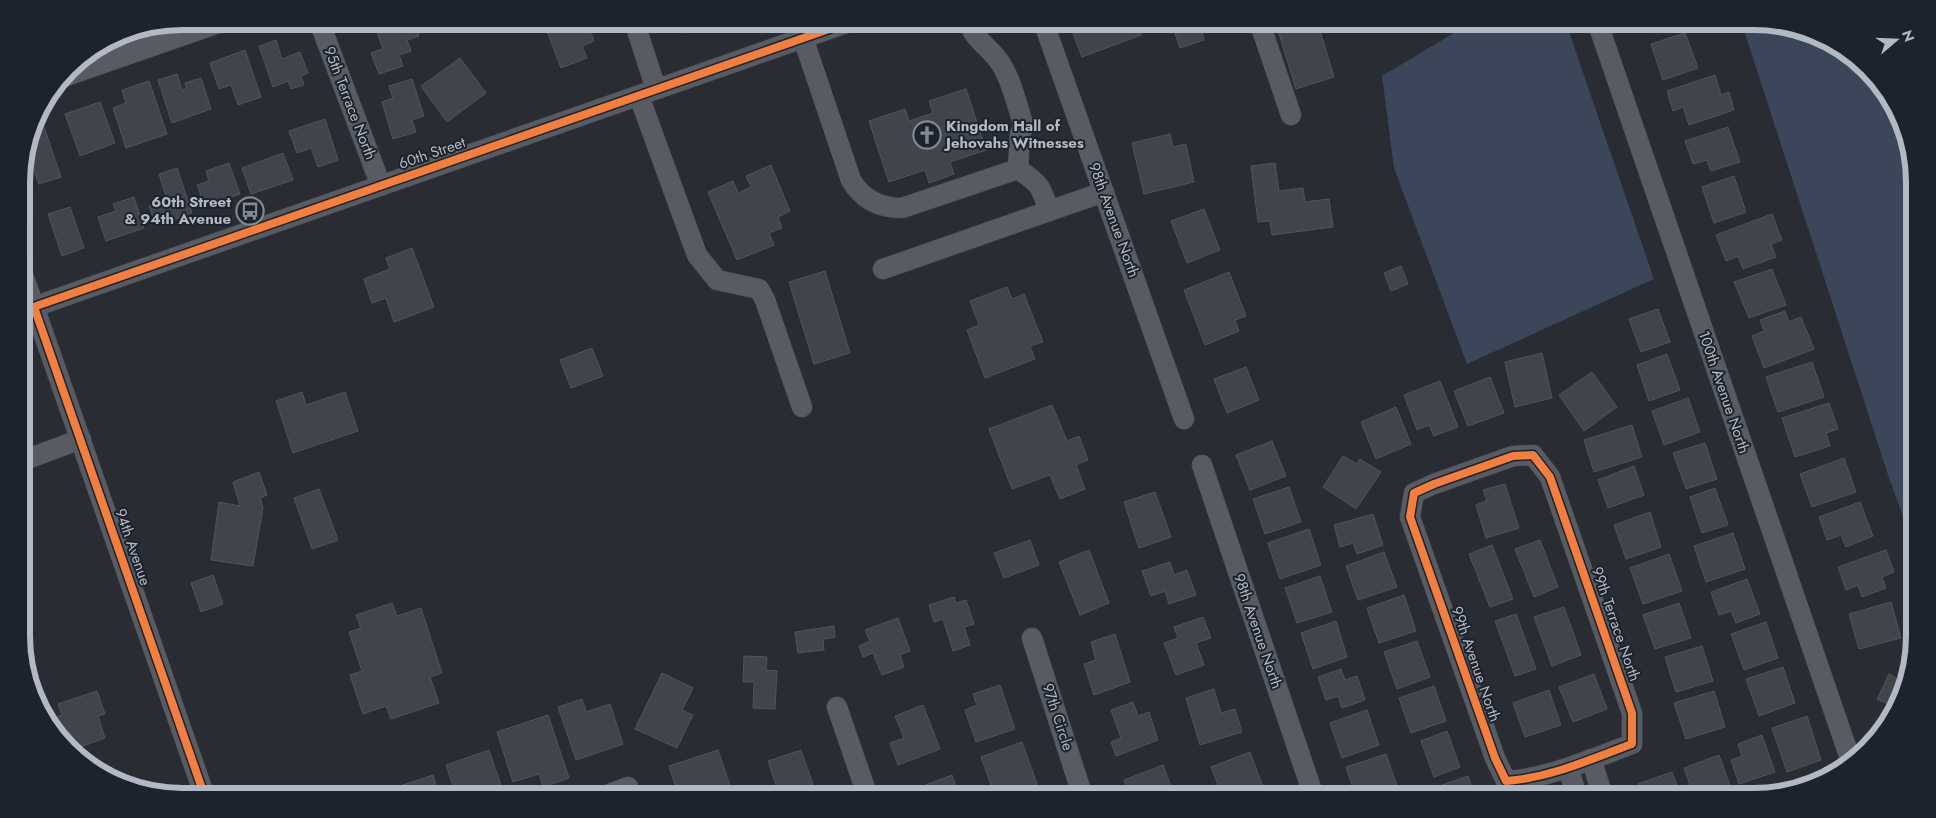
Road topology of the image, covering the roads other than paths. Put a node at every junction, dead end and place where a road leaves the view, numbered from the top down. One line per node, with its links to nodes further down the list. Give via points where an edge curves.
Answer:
1 (198, 30): 10 (street)
2 (322, 30): 14 (street, 95th Terrace North)
3 (636, 30): 11 (street)
4 (826, 30): 9 (street, 60th Street)
5 (970, 30): 13 (street, via 1005,70 1024,126 1020,134)
6 (1046, 30): 15 (street, 98th Avenue North)
7 (1262, 30): 12 (street)
8 (1600, 30): 28 (street, 100th Avenue North)
9 (803, 38): 11 (street, 60th Street); 13 (street, via 851,180 858,192 866,197 887,208 902,208)
10 (78, 72)
11 (647, 92): 14 (street, 60th Street); 20 (street, via 697,255 718,280 759,289)
12 (1291, 115)
13 (1018, 169): 16 (street, via 1043,190)
14 (380, 186): 18 (street, 60th Street)
15 (1104, 192): 16 (street); 21 (street, 98th Avenue North)
16 (1049, 211): 17 (street)
17 (883, 269)
18 (30, 308)
19 (30, 314): 22 (street, 94th Avenue)
20 (802, 408)
21 (1184, 419)
22 (81, 439): 24 (street); 31 (street, 94th Avenue)
23 (1533, 455): 29 (street, 99th Terrace North, via 1550,476 1632,713 1632,744); 30 (street, 99th Avenue North, via 1513,456 1414,493 1410,517 1506,781 1530,779)
24 (30, 458)
25 (1202, 465): 34 (street, 98th Avenue North)
26 (1032, 638): 33 (street, 97th Circle)
27 (837, 706): 32 (street)
28 (1849, 755)
29 (1591, 759): 30 (street, 99th Terrace North); 36 (street)
30 (1568, 768): 35 (street)
31 (203, 788)
32 (865, 788)
33 (1080, 788)
34 (1311, 788)
35 (1574, 788)
36 (1600, 788)

